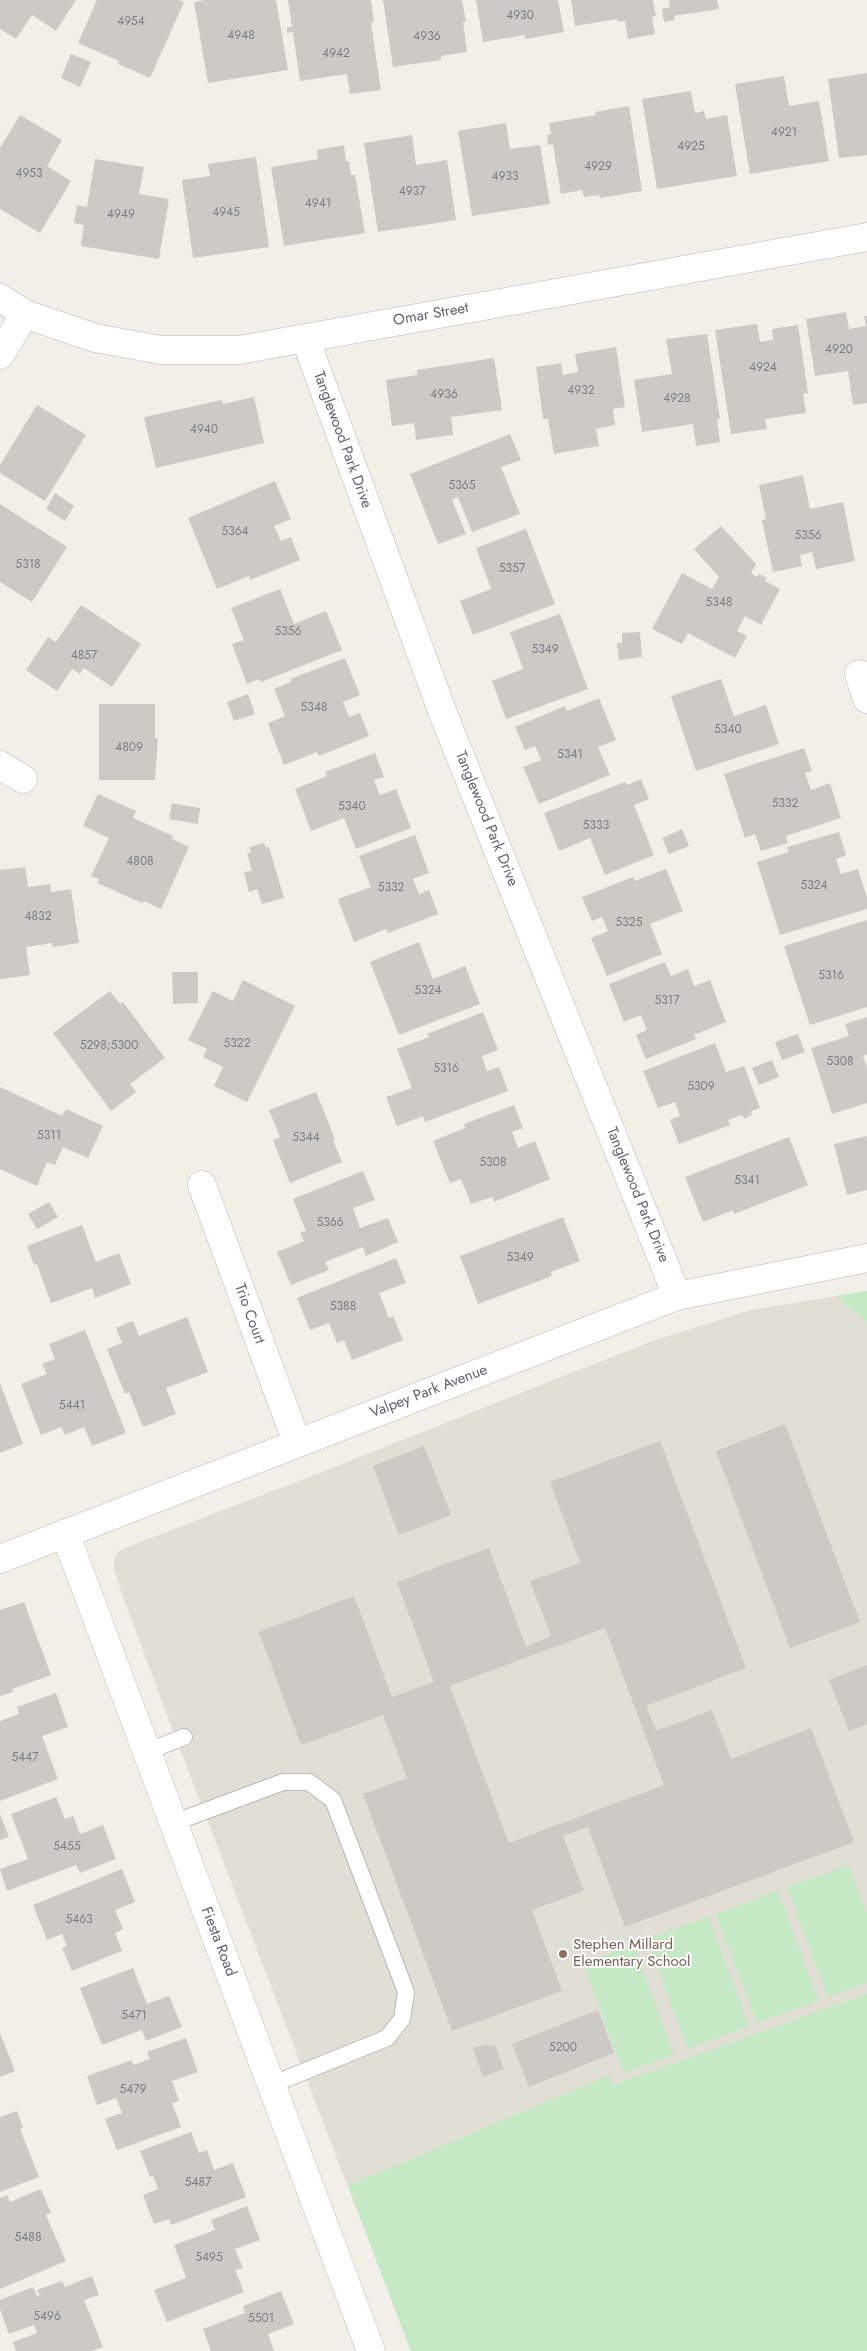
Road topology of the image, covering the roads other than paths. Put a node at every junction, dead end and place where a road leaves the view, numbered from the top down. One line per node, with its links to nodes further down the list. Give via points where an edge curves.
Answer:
1 (867, 237): 4 (street, Omar Street)
2 (0, 298): 3 (street, Omar Street)
3 (25, 314): 4 (street, Omar Street, via 95,338 161,350 239,350); 5 (street)
4 (305, 338): 10 (street, Tanglewood Park Drive, via 444,716)
5 (0, 355)
6 (0, 765): 7 (street)
7 (23, 779)
8 (202, 1185): 11 (street, Trio Court)
9 (867, 1258): 10 (street, Valpey Park Avenue)
10 (677, 1296): 11 (street, Valpey Park Avenue)
11 (297, 1443): 12 (street, Valpey Park Avenue)
12 (65, 1532): 13 (street, Valpey Park Avenue); 15 (street, Fiesta Road)
13 (0, 1559)
14 (184, 1737): 15 (lane)
15 (146, 1752): 16 (street, Fiesta Road)
16 (173, 1823): 17 (street, Fiesta Road); 17 (lane, via 282,1782 309,1782 327,1795 333,1800 406,1992 402,2020 387,2038)
17 (271, 2085): 18 (street, Fiesta Road)
18 (371, 2351)

